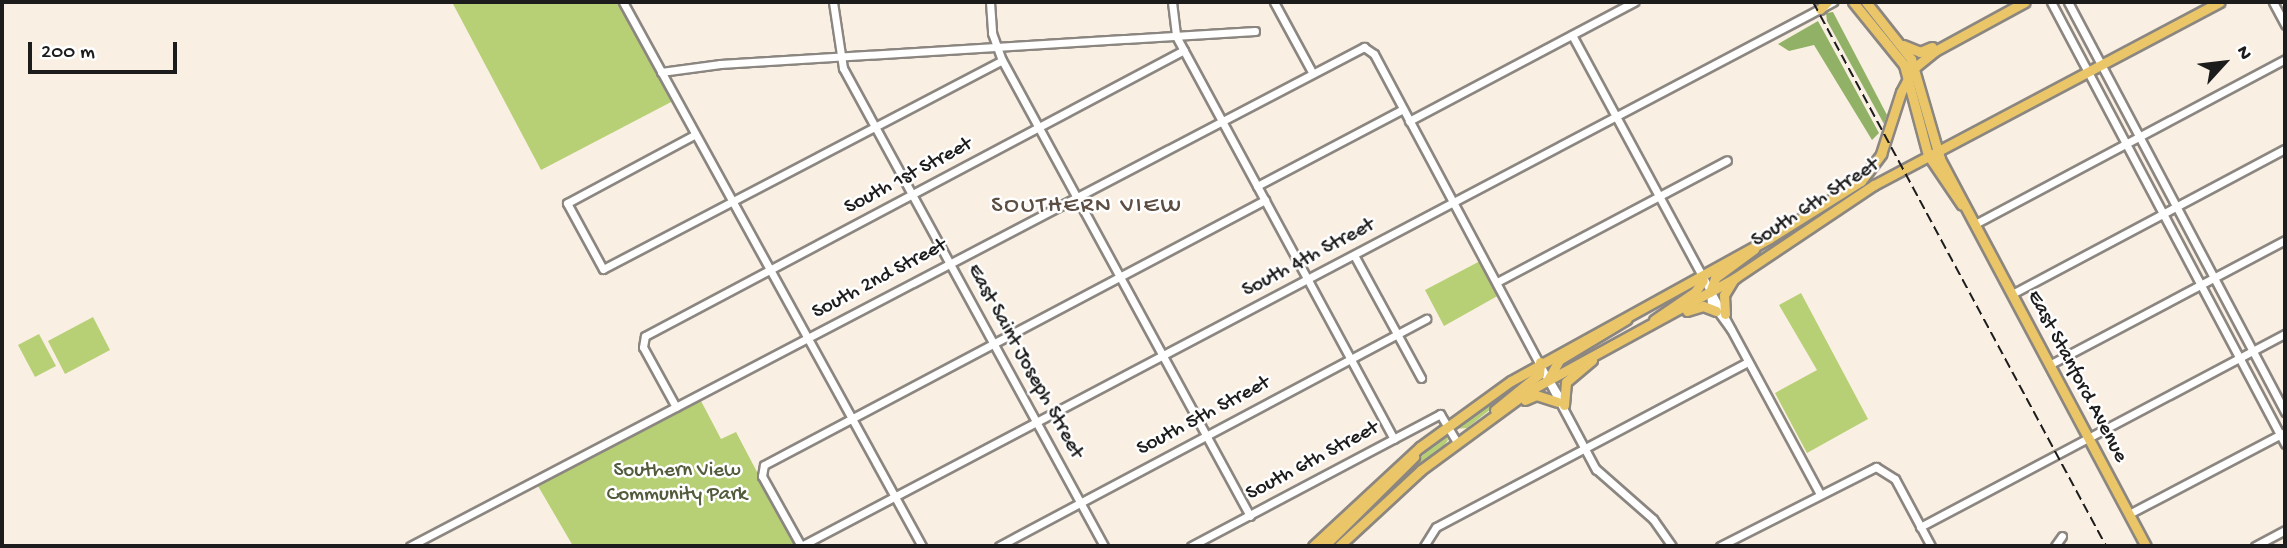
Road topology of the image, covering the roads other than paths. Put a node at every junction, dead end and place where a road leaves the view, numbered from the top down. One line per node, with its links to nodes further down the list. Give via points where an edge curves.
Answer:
1 (623, 2): 30 (street)
2 (833, 2): 24 (street)
3 (990, 2): 22 (street)
4 (1172, 2): 19 (street)
5 (1274, 2): 31 (street)
6 (1634, 2): 18 (street)
7 (1833, 2): 15 (street, South 4th Street)
8 (1853, 2): 32 (main road, East Stanford Avenue, via 1892,45)
9 (1866, 2): 20 (main road, East Stanford Avenue)
10 (2025, 2): 21 (main road)
11 (2051, 2): 29 (street)
12 (2068, 2): 27 (street)
13 (2219, 2): 27 (main road, South 6th Street)
14 (2273, 2): 16 (street)
15 (1824, 5): 34 (street, South 4th Street)
16 (2285, 25)
17 (1255, 31): 19 (street)
18 (1572, 35): 34 (street); 36 (street)
19 (1176, 36): 22 (street); 23 (street)
20 (1901, 44): 21 (main road, via 1920,52); 28 (main road, East Stanford Avenue)
21 (1947, 44): 28 (main road)
22 (996, 47): 24 (street); 26 (street)
23 (1184, 50): 35 (street); 38 (street, South 1st Street)
24 (839, 57): 30 (street); 37 (street, East Saint Joseph Street)
25 (2285, 59): 40 (street)
26 (1002, 60): 37 (street); 38 (street)
27 (2101, 64): 29 (main road, South 6th Street); 40 (street)
28 (1914, 68): 32 (main road); 43 (main road, East Stanford Avenue)
29 (2088, 71): 41 (street); 43 (main road, South 6th Street)
30 (661, 72): 39 (street)
31 (1312, 72): 33 (street, South 2nd Street, via 1356,48 1367,48); 35 (street, South 2nd Street)
32 (1908, 76): 43 (main road, East Stanford Avenue); 56 (main road, South 6th Street, via 1875,164 1832,201)
33 (1403, 109): 36 (street); 45 (street)
34 (1616, 116): 48 (street); 50 (street, South 4th Street)
35 (1222, 120): 45 (street); 47 (street, South 2nd Street)
36 (1409, 121): 50 (street)
37 (876, 127): 46 (street, East Saint Joseph Street); 51 (street)
38 (1039, 128): 46 (street, South 1st Street); 47 (street)
39 (694, 135): 51 (street); 51 (street, via 568,203 603,269)
40 (2140, 136): 41 (street); 52 (street)
41 (2127, 143): 53 (street); 54 (street)
42 (2285, 149): 52 (street)
43 (1932, 153): 54 (main road, East Stanford Avenue); 62 (main road, South 6th Street, via 1874,185)
44 (1727, 160): 48 (street)
45 (1257, 186): 49 (street)
46 (913, 195): 58 (street, East Saint Joseph Street); 59 (street, South 1st Street)
47 (1077, 196): 58 (street, South 2nd Street); 60 (street)
48 (1659, 197): 61 (street); 65 (street)
49 (1265, 200): 60 (street); 64 (street)
50 (1453, 202): 57 (street, South 4th Street); 65 (street)
51 (731, 203): 59 (street)
52 (2177, 207): 53 (street); 63 (street)
53 (2164, 214): 66 (street); 68 (street)
54 (1975, 224): 68 (main road, East Stanford Avenue)
55 (2285, 240): 63 (street)
56 (1757, 245): 61 (main road, South 6th Street); 67 (main road, via 1740,264 1715,278)
57 (1354, 255): 64 (street, South 4th Street); 74 (street)
58 (950, 263): 76 (street, South 2nd Street); 77 (street, East Saint Joseph Street)
59 (769, 271): 76 (street); 88 (street, South 1st Street, via 643,339)
60 (1120, 276): 77 (street); 80 (street)
61 (1702, 277): 67 (street); 69 (main road, South 6th Street); 72 (main road, via 1695,292 1657,314)
62 (1735, 278): 67 (main road, South 6th Street); 70 (main road, via 1724,295)
63 (2214, 278): 66 (street); 79 (street)
64 (1308, 280): 80 (street, South 4th Street); 82 (street)
65 (1497, 282): 83 (street)
66 (2201, 284): 81 (street); 85 (street)
67 (1710, 292): 70 (street); 72 (main road, South 6th Street)
68 (2012, 295): 85 (main road, East Stanford Avenue)
69 (1644, 305): 83 (main road, South 6th Street); 87 (main road, via 1612,332 1559,360)
70 (1721, 313): 75 (main road, via 1697,306 1645,333); 84 (street)
71 (1426, 319): 74 (street, South 5th Street)
72 (1651, 324): 75 (main road, South 6th Street)
73 (2285, 334): 79 (street)
74 (1397, 335): 82 (street, South 5th Street); 86 (street)
75 (1628, 336): 78 (main road, South 6th Street)
76 (808, 338): 88 (street, South 2nd Street); 92 (street)
77 (993, 343): 92 (street); 93 (street, East Saint Joseph Street)
78 (1602, 350): 87 (main road, South 6th Street); 89 (main road, via 1566,382)
79 (2253, 351): 81 (street); 90 (street)
80 (1163, 356): 93 (street, South 4th Street); 96 (street)
81 (2240, 358): 95 (street); 97 (street)
82 (1351, 359): 96 (street, South 5th Street); 98 (street)
83 (1540, 362): 87 (street); 91 (main road, via 1539,374 1502,400); 94 (main road, South 6th Street)
84 (1748, 362): 102 (street); 103 (street)
85 (2049, 365): 97 (main road, East Stanford Avenue)
86 (1421, 378)
87 (1548, 380): 89 (street); 91 (main road, South 6th Street)
88 (676, 407): 112 (street, South 2nd Street)
89 (1562, 407): 91 (main road, via 1536,395 1503,415); 102 (street)
90 (2285, 412)
91 (1491, 416): 99 (main road, South 6th Street)
92 (853, 418): 104 (street); 113 (street, via 761,469)
93 (1037, 423): 104 (street, South 4th Street); 105 (street, East Saint Joseph Street)
94 (1447, 427): 98 (street, South 6th Street, via 1440,414); 99 (street); 101 (main road)
95 (2283, 433): 100 (street); 107 (street)
96 (1207, 436): 105 (street, South 5th Street); 108 (street)
97 (2088, 438): 107 (main road, East Stanford Avenue); 109 (street)
98 (1394, 439): 108 (street, South 6th Street)
99 (1457, 442): 106 (main road, South 6th Street)
100 (2285, 444)
101 (1420, 447): 118 (main road); 119 (main road, via 1406,468)
102 (1584, 449): 122 (street, via 1436,527); 123 (street, via 1602,477 1653,519)
103 (1820, 494): 109 (street, via 1865,470 1880,468 1895,479); 124 (street)
104 (896, 498): 113 (street, South 4th Street); 114 (street)
105 (1080, 503): 115 (street, South 5th Street); 116 (street, East Saint Joseph Street)
106 (1374, 513): 120 (main road); 121 (main road)
107 (2129, 514): 127 (main road, East Stanford Avenue)
108 (1250, 516): 117 (street, South 6th Street)
109 (1920, 527): 125 (street)
110 (2285, 530): 128 (street)
111 (2062, 536): 126 (street)
112 (410, 546)
113 (800, 546)
114 (922, 546)
115 (999, 546)
116 (1104, 546)
117 (1191, 546)
118 (1313, 546)
119 (1324, 546)
120 (1339, 546)
121 (1347, 546)
122 (1424, 546)
123 (1672, 546)
124 (1720, 546)
125 (1931, 546)
126 (2055, 546)
127 (2146, 546)
128 (2255, 546)

